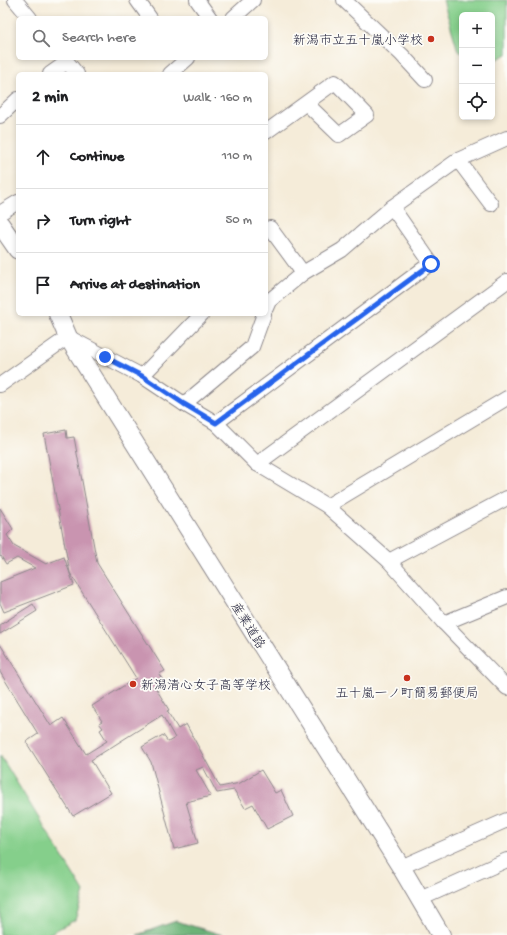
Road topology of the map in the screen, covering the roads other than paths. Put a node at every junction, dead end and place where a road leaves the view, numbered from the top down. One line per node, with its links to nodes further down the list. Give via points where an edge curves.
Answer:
1 (15, 0): 6 (street)
2 (137, 0): 7 (street)
3 (197, 0): 8 (street)
4 (253, 0): 9 (street)
5 (344, 0): 15 (street)
6 (28, 16)
7 (149, 16)
8 (209, 16)
9 (235, 16)
10 (66, 60): 12 (street); 13 (street)
11 (183, 60): 14 (street)
12 (52, 72)
13 (75, 72)
14 (172, 72)
15 (425, 80)
16 (16, 102): 18 (street)
17 (306, 103): 19 (street)
18 (0, 116)
19 (268, 131)
20 (507, 138): 21 (street)
21 (458, 160): 23 (street); 24 (street)
22 (16, 203): 25 (street)
23 (491, 204)
24 (392, 207): 29 (street, via 342,250); 40 (street, via 431,264)
25 (0, 213)
26 (0, 224): 28 (street)
27 (270, 228): 29 (street)
28 (16, 247)
29 (303, 273): 31 (street)
30 (507, 281): 41 (street)
31 (268, 301)
32 (59, 316): 35 (street, 産業道路)
33 (200, 316): 36 (street)
34 (263, 316): 39 (street, via 252,347)
35 (68, 337): 36 (street); 37 (street); 50 (street, 産業道路)
36 (142, 376): 39 (street)
37 (0, 385)
38 (507, 398): 43 (street)
39 (184, 404): 40 (street)
40 (216, 423): 41 (street)
41 (258, 464): 43 (street)
42 (507, 498): 44 (street)
43 (327, 506): 44 (street)
44 (389, 561): 46 (street)
45 (507, 597): 46 (street)
46 (444, 623): 47 (street)
47 (507, 688)
48 (507, 820): 50 (street)
49 (507, 860): 51 (street)
50 (401, 867): 51 (street, 産業道路)
51 (420, 899): 52 (street, 産業道路)
52 (441, 935)

